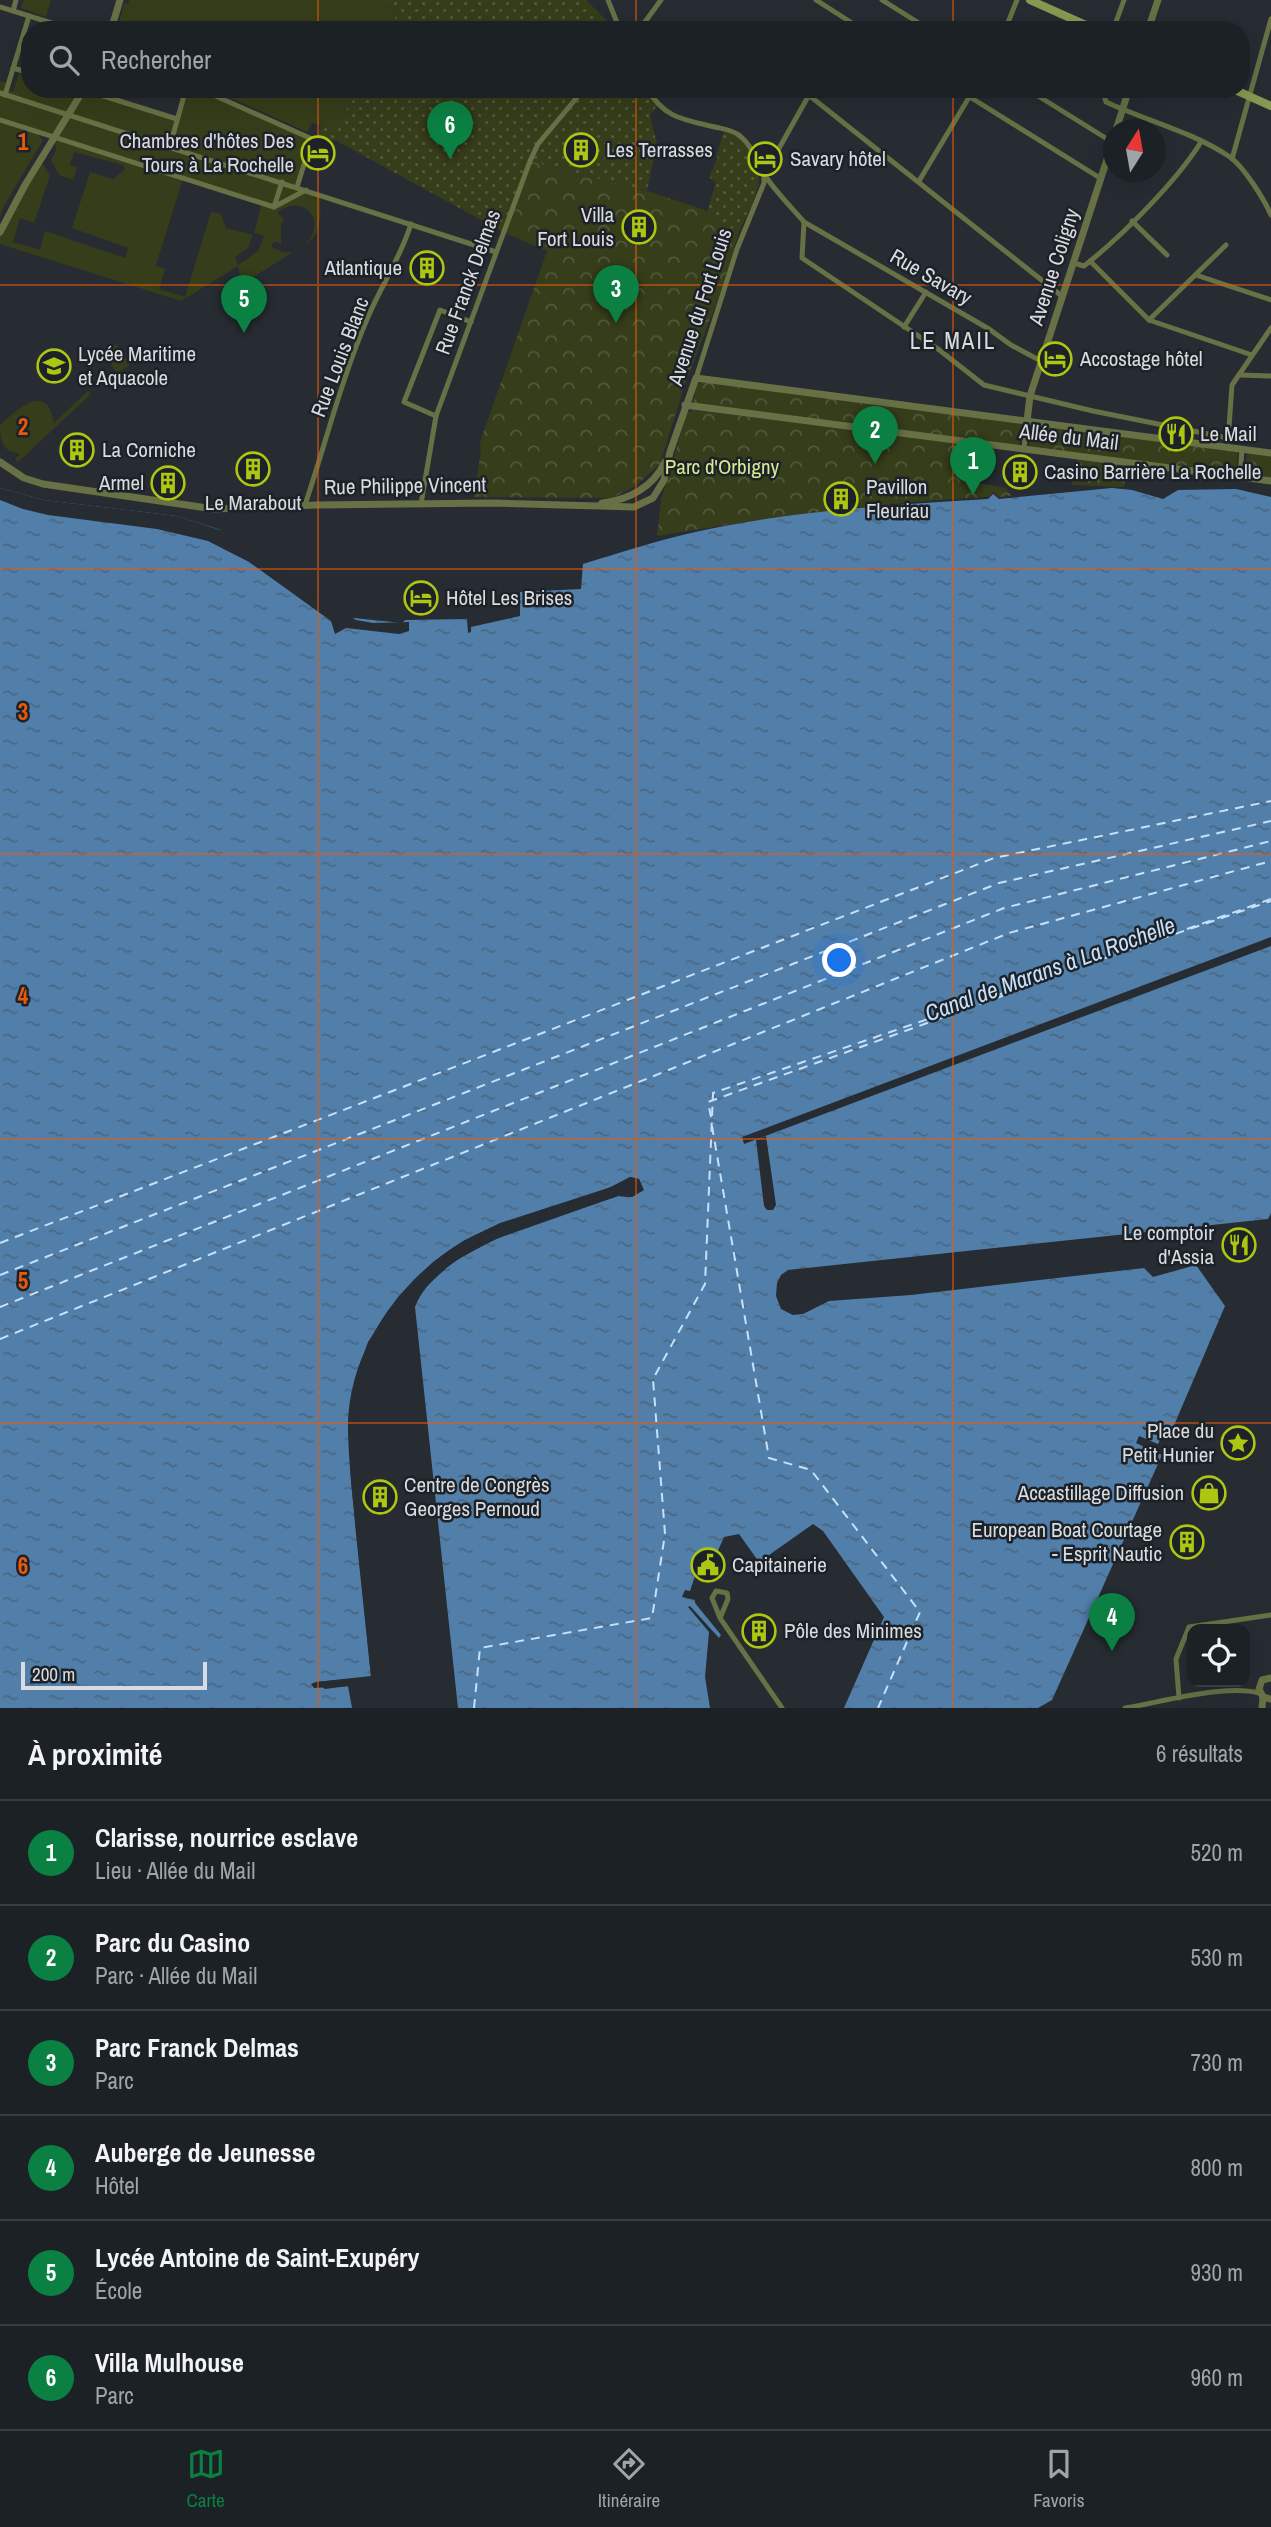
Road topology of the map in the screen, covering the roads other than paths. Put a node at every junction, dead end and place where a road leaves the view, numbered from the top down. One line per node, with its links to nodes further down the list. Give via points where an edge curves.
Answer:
1 (16, 0): 12 (street)
2 (120, 0): 17 (street)
3 (607, 0): 18 (street)
4 (661, 0): 19 (street)
5 (816, 0): 20 (street)
6 (882, 0): 21 (street)
7 (1017, 0): 22 (street)
8 (1030, 0): 23 (main road)
9 (1124, 0): 24 (street)
10 (1158, 0): 25 (street)
11 (0, 6): 12 (street)
12 (13, 11): 13 (street)
13 (29, 16): 15 (street); 16 (street)
14 (1271, 19): 30 (street)
15 (27, 21)
16 (45, 21)
17 (114, 21)
18 (616, 21)
19 (646, 21)
20 (849, 21)
21 (916, 21)
22 (1009, 21)
23 (1077, 21)
24 (1116, 21)
25 (1151, 21)
26 (21, 42): 27 (street)
27 (13, 68): 28 (street); 29 (street)
28 (21, 71)
29 (2, 94): 47 (street)
30 (1250, 97): 45 (main road)
31 (78, 98): 47 (street)
32 (111, 98): 48 (street)
33 (183, 98): 48 (street)
34 (220, 98): 61 (street, via 312,139)
35 (576, 98): 70 (street, Rue Franck Delmas, via 538,144)
36 (653, 98): 57 (street, Rue Savary, via 671,114 739,135)
37 (807, 98): 57 (street, Avenue du Fort Louis)
38 (813, 98): 59 (street)
39 (969, 98): 59 (street)
40 (972, 98): 58 (street)
41 (1042, 98): 51 (street)
42 (1105, 98): 46 (street)
43 (1126, 98): 46 (street)
44 (1250, 98): 55 (street)
45 (1271, 106)
46 (1123, 109): 49 (street); 53 (street)
47 (68, 114): 52 (street); 54 (street)
48 (177, 119): 54 (street)
49 (1120, 119)
50 (0, 120): 52 (street)
51 (1103, 134)
52 (54, 138): 63 (street); 68 (street)
53 (1201, 142): 55 (street); 65 (street, via 1190,160)
54 (170, 146): 60 (street)
55 (1233, 159): 64 (street)
56 (1103, 169): 58 (street, Avenue Coligny)
57 (764, 175): 66 (street, Rue Savary); 86 (street, Avenue du Fort Louis)
58 (1100, 178): 73 (street, Avenue Coligny)
59 (919, 181): 76 (street)
60 (282, 182): 61 (street); 63 (street)
61 (297, 187): 62 (street)
62 (306, 190): 63 (street); 67 (street)
63 (274, 207)
64 (1271, 215)
65 (1132, 221): 71 (street); 72 (street)
66 (804, 222): 75 (street, Rue Savary); 80 (street, via 802,258)
67 (411, 224): 70 (street); 101 (street, Rue Louis Blanc, via 348,370)
68 (0, 232)
69 (1226, 245): 74 (street)
70 (496, 252): 79 (street, Rue Franck Delmas)
71 (1167, 255)
72 (1090, 261): 73 (street, via 1084,266); 78 (street)
73 (1074, 263): 76 (street, Avenue Coligny)
74 (1196, 275): 77 (street); 78 (street)
75 (926, 292): 80 (street); 83 (street, Rue Savary)
76 (1063, 297): 83 (street, Avenue Coligny)
77 (1271, 300)
78 (1149, 320): 82 (street)
79 (471, 322): 89 (street, Rue Franck Delmas); 89 (street, via 440,310 404,402)
80 (904, 327): 87 (street, via 984,385)
81 (1271, 328): 82 (street)
82 (1252, 355): 84 (street)
83 (1041, 361): 87 (street, Avenue Coligny)
84 (1239, 375): 85 (street); 91 (street, via 1230,396)
85 (1271, 376)
86 (696, 378): 88 (street, Avenue du Fort Louis); 90 (street, Allée du Mail)
87 (1030, 396): 90 (street, Avenue Coligny); 91 (street)
88 (685, 405): 93 (street, Allée du Mail); 95 (street, Avenue du Fort Louis)
89 (436, 416): 100 (street, Rue Franck Delmas)
90 (1027, 421): 92 (street, Allée du Mail); 93 (street, Avenue Coligny)
91 (1228, 438): 92 (street)
92 (1229, 448): 94 (street, Allée du Mail)
93 (1024, 449): 98 (street, Allée du Mail)
94 (1242, 449): 96 (street, Allée du Mail); 98 (street)
95 (670, 452): 102 (street, Rue Philippe Vincent, via 658,476 644,488 620,500); 102 (street, Rue Philippe Vincent, via 664,480 653,498 634,507)
96 (1271, 453)
97 (0, 460): 101 (street, Rue Philippe Vincent, via 24,478 160,502 225,509)
98 (1240, 476): 99 (street, Allée du Mail)
99 (1271, 481)
100 (421, 504): 101 (street, Rue Philippe Vincent); 102 (street, Rue Philippe Vincent)
101 (306, 505)
102 (585, 505)
103 (1271, 1615): 107 (street, via 1189,1627 1176,1659)
104 (720, 1618): 104 (street, via 712,1598 721,1590 728,1599); 109 (street)
105 (1267, 1678): 106 (street); 108 (street)
106 (1246, 1689): 107 (street); 108 (street)
107 (1179, 1698): 110 (street)
108 (1266, 1698): 111 (street); 112 (street)
109 (782, 1708)
110 (1125, 1708)
111 (1262, 1708)
112 (1268, 1708)

